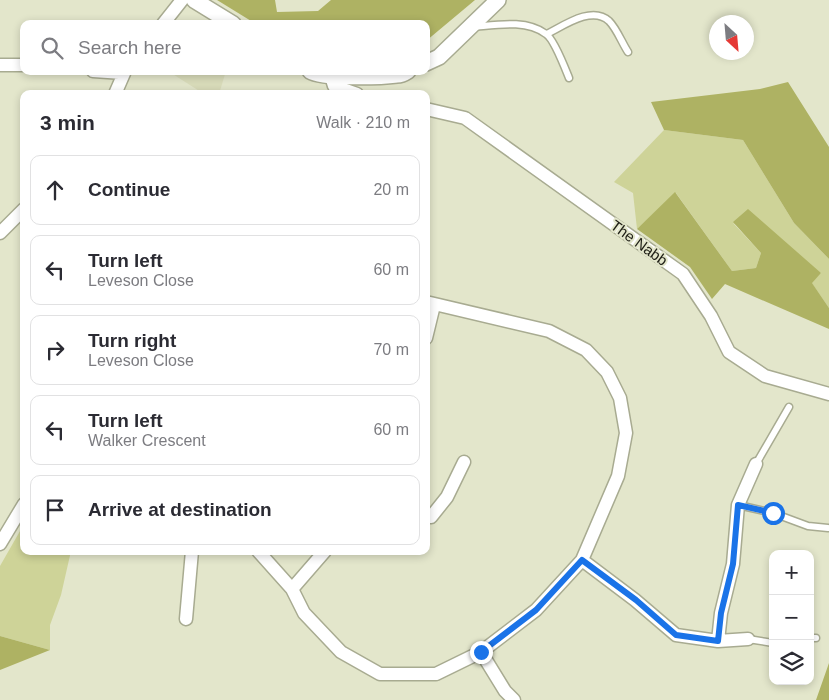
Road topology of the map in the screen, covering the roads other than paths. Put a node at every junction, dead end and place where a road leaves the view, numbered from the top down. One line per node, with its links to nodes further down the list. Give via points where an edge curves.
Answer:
1 (182, 0): 4 (street)
2 (194, 0): 5 (street)
3 (498, 0): 6 (street)
4 (166, 20)
5 (226, 20)
6 (470, 27): 7 (lane, via 516,24); 9 (street, via 439,57)
7 (547, 34): 8 (lane, via 583,17 596,15 609,21); 16 (lane)
8 (628, 52)
9 (430, 61)
10 (0, 65): 11 (street)
11 (20, 66)
12 (123, 75): 17 (street)
13 (326, 75): 15 (street)
14 (399, 75): 15 (street)
15 (332, 76): 18 (street, via 334,86)
16 (570, 78)
17 (117, 90)
18 (346, 90)
19 (430, 110): 23 (street, The Nabb, via 465,118 683,274 711,316 728,352 765,376)
20 (20, 213): 21 (street)
21 (0, 233)
22 (430, 304): 35 (street, via 549,330 586,350 607,372 620,398 626,433 618,476)
23 (829, 394)
24 (789, 407): 26 (lane)
25 (464, 462): 29 (street, via 447,497)
26 (756, 464): 27 (street)
27 (738, 505): 30 (lane, via 808,526); 39 (street, via 733,564)
28 (20, 511): 31 (street)
29 (430, 517)
30 (828, 528)
31 (0, 544)
32 (192, 555): 37 (street)
33 (262, 555): 36 (street)
34 (321, 555): 36 (street)
35 (582, 560): 39 (street, via 676,635); 41 (street, via 536,610)
36 (292, 588): 41 (street, via 304,613 341,652 380,674 436,674)
37 (186, 619)
38 (748, 639): 39 (street); 40 (lane)
39 (718, 641)
40 (769, 642)
41 (481, 652): 42 (street)
42 (514, 700)

